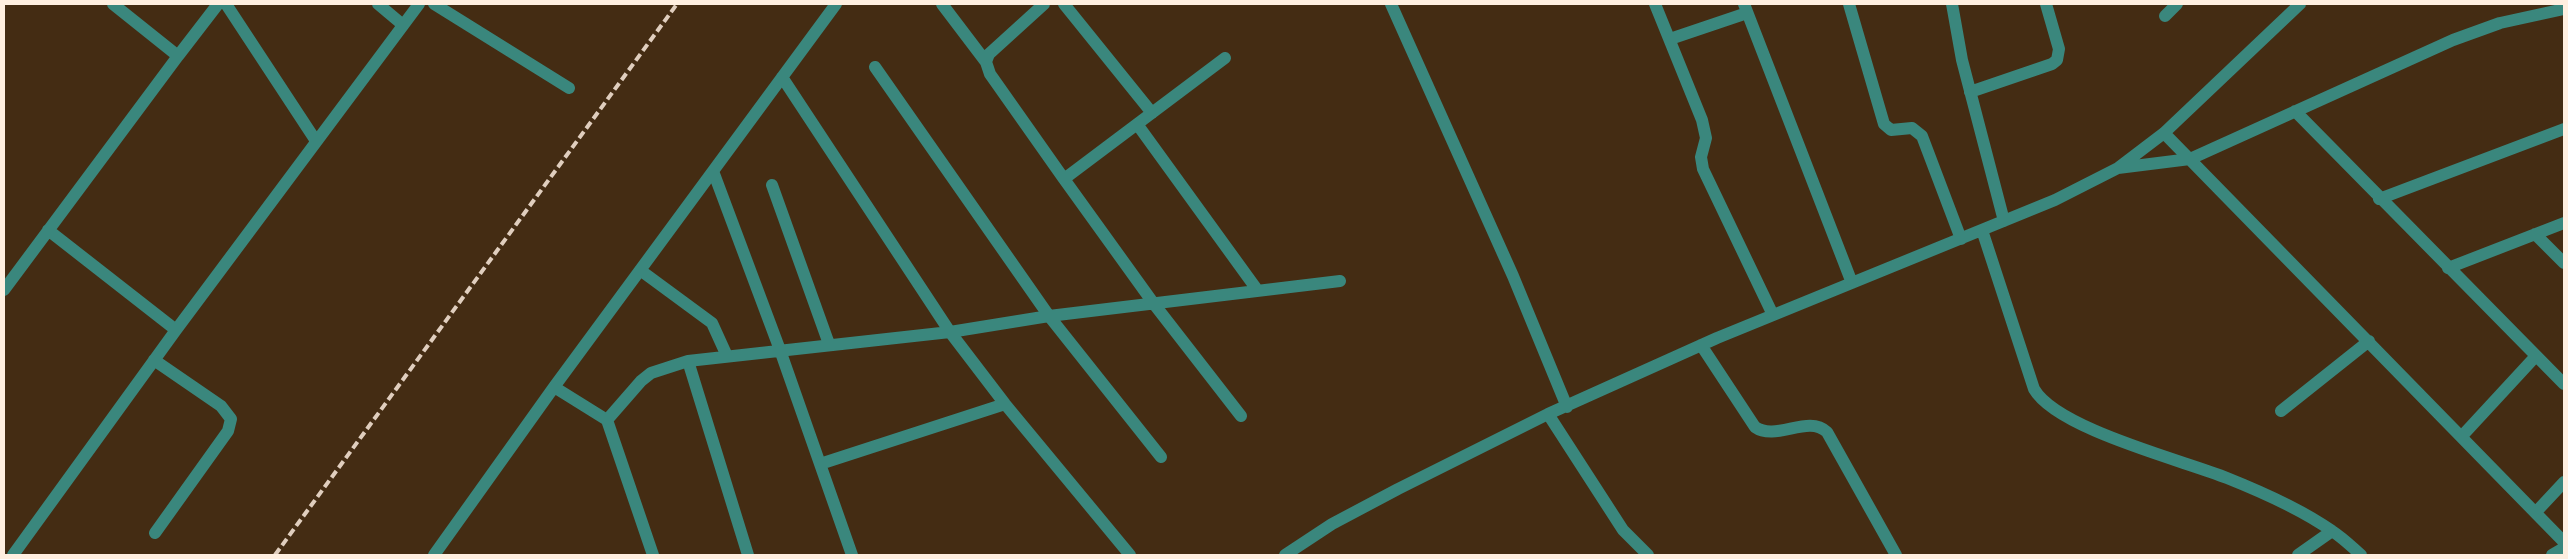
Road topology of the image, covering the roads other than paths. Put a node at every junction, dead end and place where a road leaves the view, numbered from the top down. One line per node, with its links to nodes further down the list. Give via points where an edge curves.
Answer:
1 (113, 4): 23 (street)
2 (218, 4): 23 (street)
3 (226, 4): 35 (street)
4 (378, 4): 21 (street)
5 (419, 4): 21 (street)
6 (434, 4): 28 (street)
7 (836, 4): 27 (street)
8 (942, 4): 25 (street)
9 (1044, 4): 25 (street, via 989,54)
10 (1064, 4): 31 (street)
11 (1391, 4): 71 (street, via 1513,276)
12 (1655, 4): 22 (street)
13 (1849, 4): 47 (street, via 1884,124 1891,130 1912,128 1922,136)
14 (1952, 4): 29 (street)
15 (2046, 4): 29 (street, via 2059,49 2057,60)
16 (2177, 4): 20 (street)
17 (2300, 4): 34 (street)
18 (1745, 9): 22 (street); 52 (street)
19 (2564, 9): 30 (street, via 2500,23 2453,40)
20 (2165, 16)
21 (402, 25): 35 (street)
22 (1670, 39): 56 (street, via 1702,120 1706,138 1701,162 1703,169)
23 (178, 56): 44 (street)
24 (1225, 58): 31 (street)
25 (986, 62): 39 (street, via 990,74)
26 (876, 67): 57 (street)
27 (782, 77): 38 (street); 59 (street)
28 (569, 88)
29 (1970, 92): 42 (street)
30 (2295, 111): 36 (street); 41 (street)
31 (1152, 113): 32 (street)
32 (1138, 124): 39 (street); 54 (street)
33 (2564, 130): 41 (street)
34 (2164, 133): 36 (street); 37 (street)
35 (316, 141): 58 (street)
36 (2190, 160): 37 (street); 60 (street)
37 (2118, 168): 42 (street)
38 (713, 171): 50 (street); 63 (street)
39 (1064, 179): 55 (street)
40 (772, 185): 61 (street)
41 (2379, 199): 49 (street)
42 (2004, 221): 45 (street)
43 (2564, 222): 46 (street)
44 (48, 230): 53 (street); 58 (street)
45 (1982, 230): 47 (street); 81 (street, via 2034,390 2046,405 2071,420 2162,458 2262,493)
46 (2535, 234): 48 (street); 49 (street)
47 (1961, 239): 52 (street)
48 (2564, 263)
49 (2448, 268): 65 (street)
50 (640, 270): 64 (street, via 712,323); 69 (street)
51 (1340, 281): 54 (street)
52 (1852, 283): 56 (street)
53 (4, 290)
54 (1258, 291): 55 (street)
55 (1154, 304): 57 (street); 74 (street)
56 (1773, 315): 62 (street)
57 (1050, 316): 59 (street); 77 (street)
58 (176, 330): 66 (street)
59 (950, 332): 61 (street); 70 (street)
60 (2369, 341): 72 (street); 76 (street)
61 (829, 344): 63 (street)
62 (1701, 345): 71 (street); 93 (street, via 1755,427 1769,432 1816,425 1828,432)
63 (780, 350): 64 (street); 78 (street)
64 (727, 356): 67 (street)
65 (2535, 357): 68 (street); 76 (street)
66 (154, 360): 82 (street, via 221,406 231,419 228,430); 85 (street)
67 (688, 361): 75 (street, via 651,373 641,380); 88 (street)
68 (2564, 384)
69 (554, 387): 75 (street); 86 (street)
70 (1005, 404): 78 (street); 90 (street)
71 (1567, 407): 73 (street)
72 (2281, 411)
73 (1548, 414): 91 (street, via 1332,524); 92 (street, via 1623,530)
74 (1241, 416)
75 (607, 420): 87 (street)
76 (2462, 436): 80 (street)
77 (1161, 456)
78 (820, 464): 89 (street)
79 (2564, 482): 80 (street)
80 (2536, 512): 83 (street)
81 (2332, 530): 94 (street); 95 (street)
82 (155, 533)
83 (2564, 542)
84 (2564, 548): 96 (street)
85 (13, 555)
86 (434, 555)
87 (653, 555)
88 (748, 555)
89 (852, 555)
90 (1130, 555)
91 (1285, 555)
92 (1648, 555)
93 (1896, 555)
94 (2298, 555)
95 (2361, 555)
96 (2552, 555)

